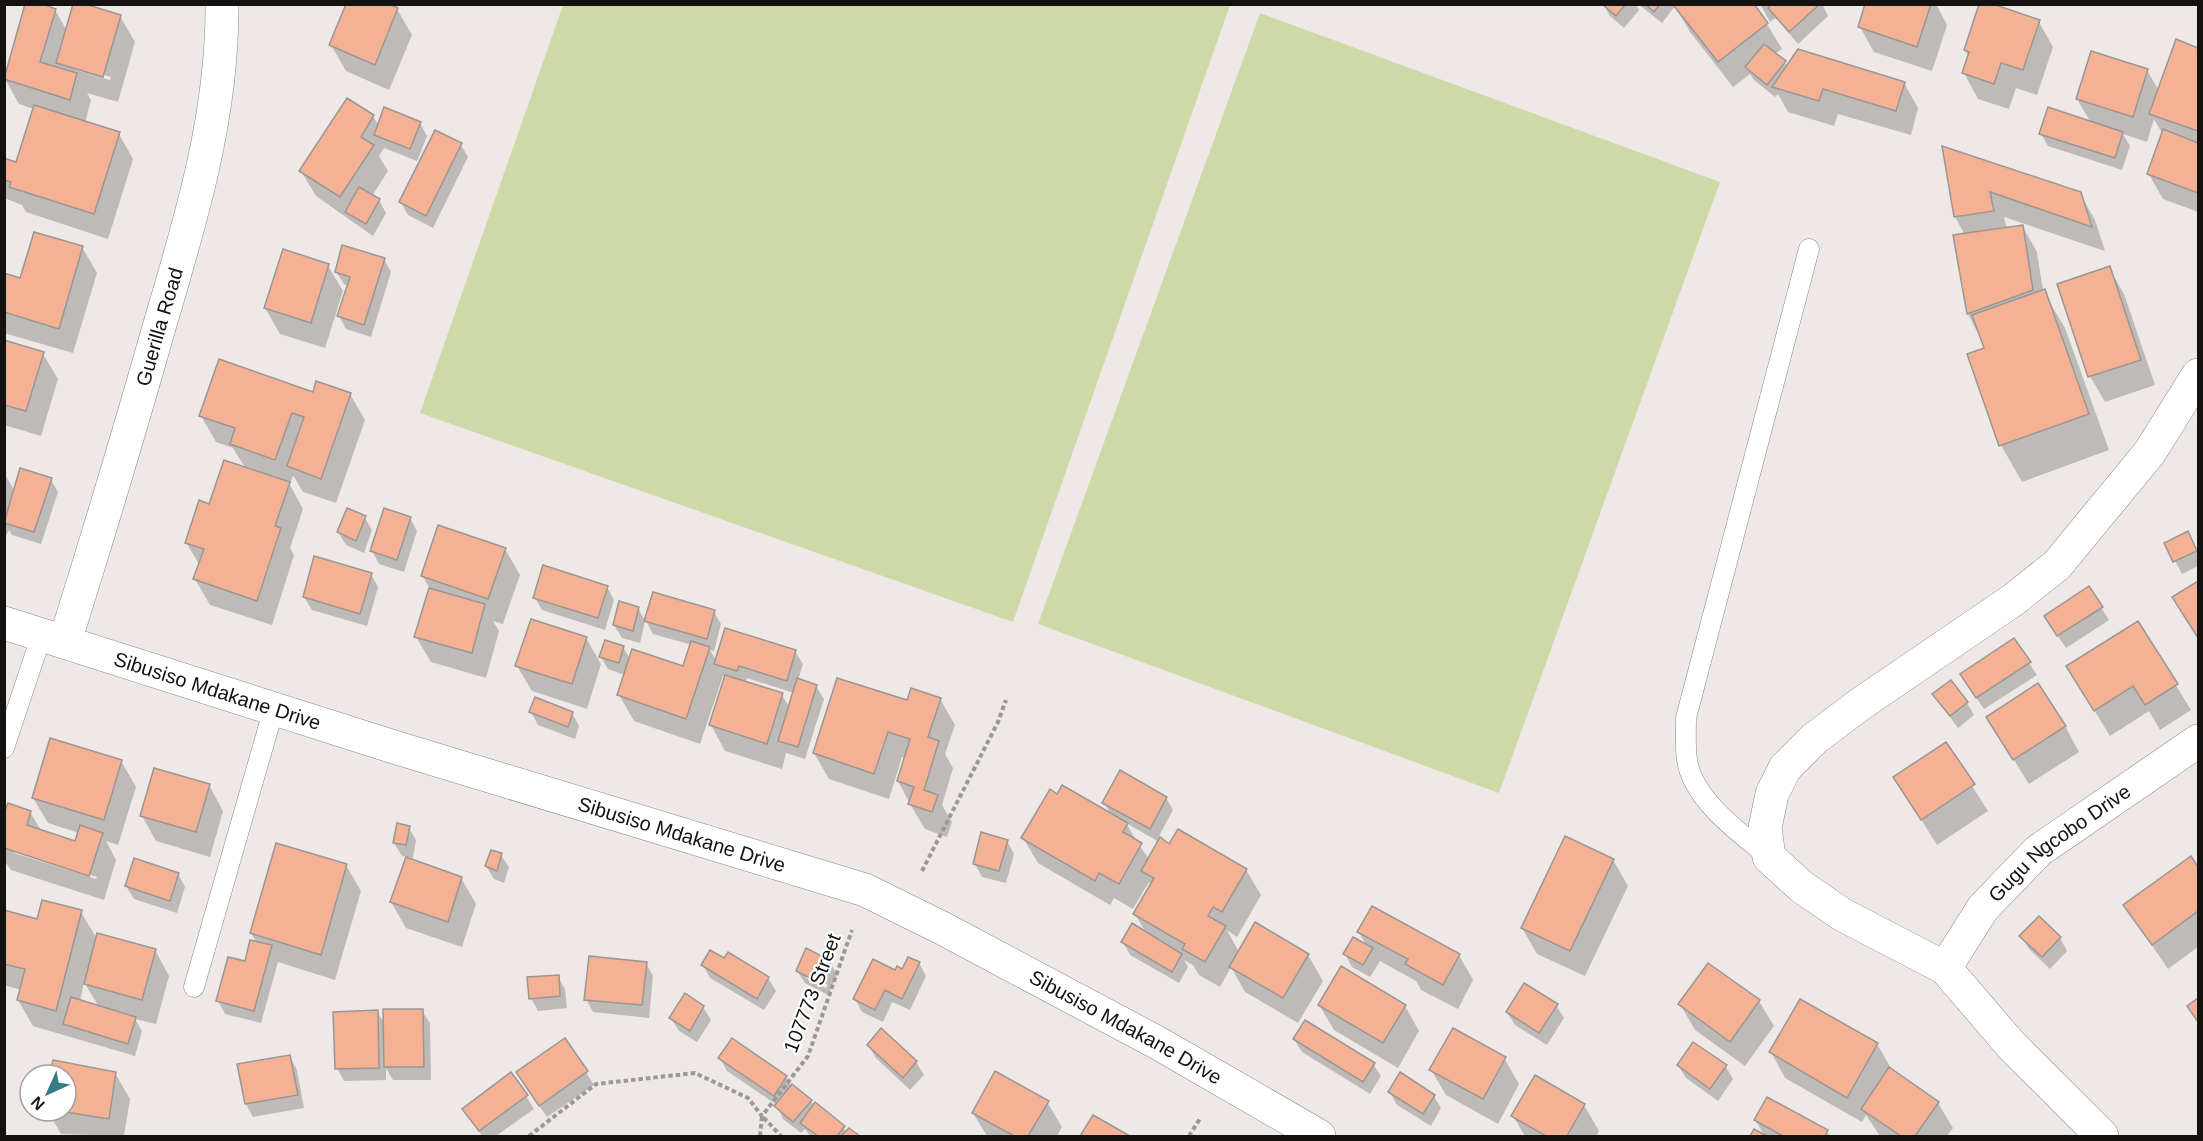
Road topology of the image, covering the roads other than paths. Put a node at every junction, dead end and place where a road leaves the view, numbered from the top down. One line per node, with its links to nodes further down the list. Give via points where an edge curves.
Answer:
1 (222, 4): 5 (street, Guerilla Road, via 217,96 196,200 113,488)
2 (1809, 249): 9 (lane, via 1686,718 1687,761 1703,796 1726,822)
3 (2199, 375): 9 (street, via 2150,452 2057,565 2013,600 1859,705 1814,739 1785,768 1772,794 1765,828)
4 (4, 623): 5 (street, Sibusiso Mdakane Drive)
5 (53, 638): 6 (street, Sibusiso Mdakane Drive); 8 (lane)
6 (274, 708): 11 (lane); 12 (street, Sibusiso Mdakane Drive, via 865,890 1158,1043)
7 (2199, 741): 10 (street, Gugu Ngcobo Drive, via 2038,851 1983,908)
8 (4, 748)
9 (1769, 857): 10 (street, via 1802,887 1843,915)
10 (1945, 968): 13 (street, via 2011,1045)
11 (194, 987)
12 (1319, 1137)
13 (2102, 1137)

